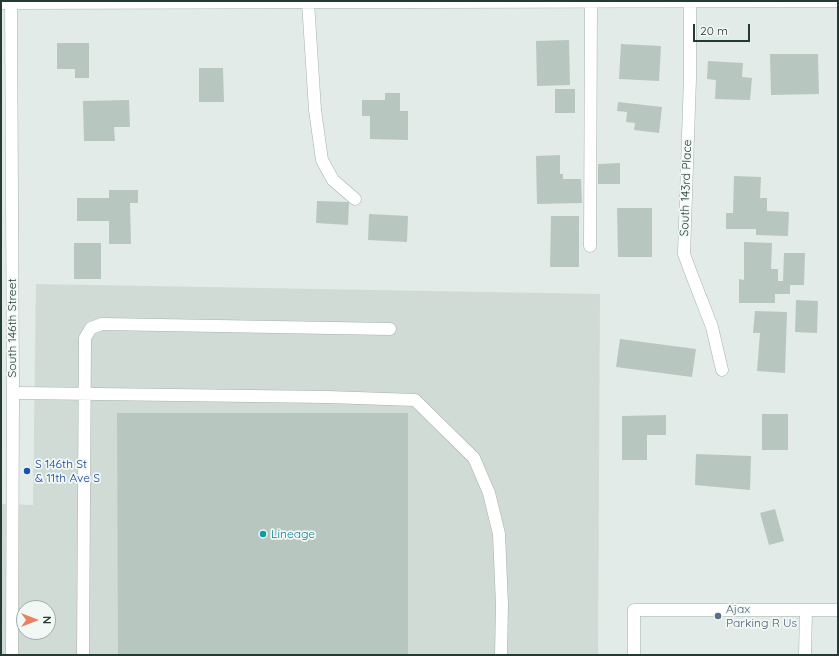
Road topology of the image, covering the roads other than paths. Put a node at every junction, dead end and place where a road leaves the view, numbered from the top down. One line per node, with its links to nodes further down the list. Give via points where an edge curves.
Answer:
1 (591, 1): 2 (street); 5 (street); 7 (street)
2 (690, 1): 3 (street); 9 (street, South 143rd Place, via 684,254 712,327)
3 (838, 1)
4 (8, 2): 5 (street); 10 (street, South 146th Street)
5 (301, 2): 6 (street, via 322,160 333,180)
6 (355, 200)
7 (590, 246)
8 (390, 329): 11 (street, via 102,324 91,328 85,338)
9 (722, 370)
10 (13, 393): 11 (street); 12 (street, South 146th Street)
11 (84, 394): 16 (street); 17 (street, via 415,400 474,458 489,493 499,534)
12 (7, 515): 15 (street, South 146th Street)
13 (806, 610): 14 (street); 18 (street, via 634,610); 19 (street)
14 (838, 610)
15 (12, 655)
16 (83, 655)
17 (501, 655)
18 (634, 655)
19 (805, 655)

